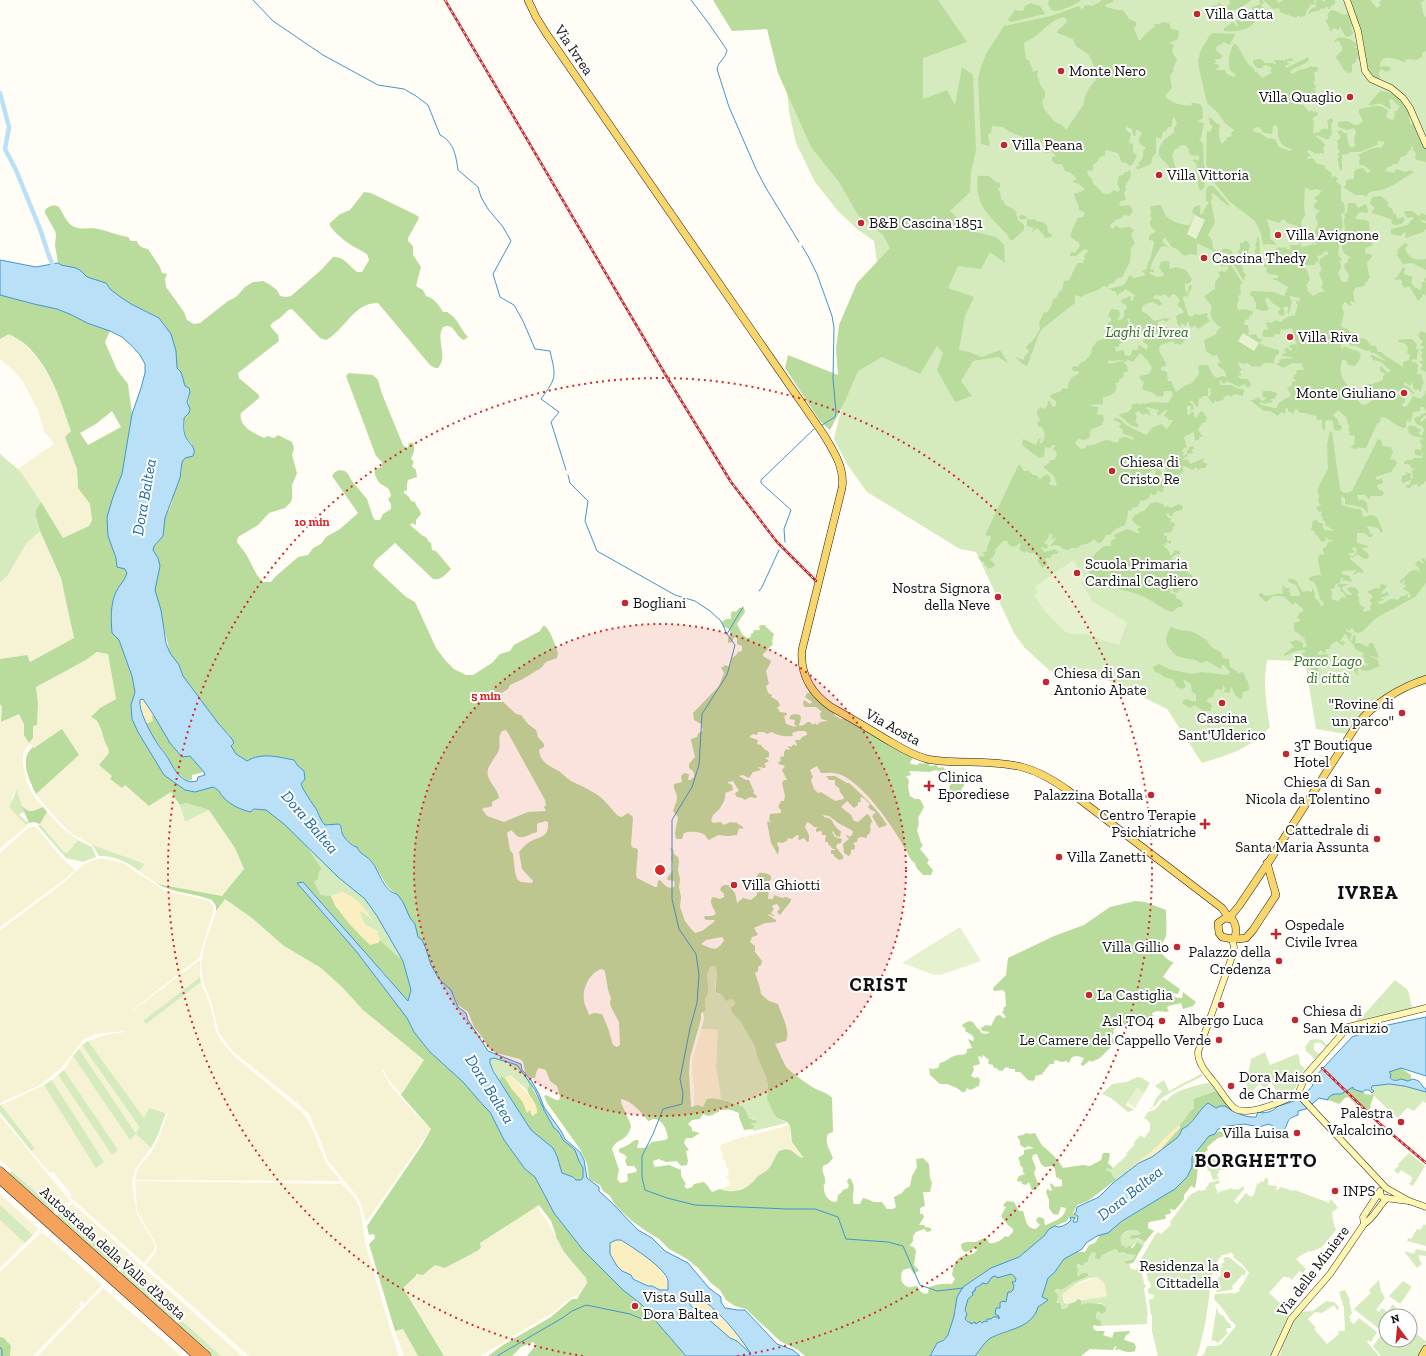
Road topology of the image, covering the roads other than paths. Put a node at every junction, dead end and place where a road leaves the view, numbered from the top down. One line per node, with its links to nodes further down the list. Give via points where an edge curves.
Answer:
1 (528, 0): 4 (main road, Via Ivrea, via 546,33)
2 (1347, 0): 3 (main road, via 1358,32 1365,71 1371,79 1391,88 1403,98)
3 (1426, 145)
4 (824, 435): 7 (main road, Via Aosta, via 838,459 843,482 802,650 801,664 814,692 831,707 916,756 944,761 1013,764 1031,769 1070,792)
5 (1426, 679): 6 (main road, via 1394,692 1360,720)
6 (1267, 864): 9 (main road); 11 (main road, via 1276,895 1246,938)
7 (1217, 905): 8 (main road, Via Aosta); 10 (main road)
8 (1224, 910): 9 (main road); 10 (main road, Via Aosta)
9 (1234, 910): 10 (main road)
10 (1225, 918): 11 (main road, via 1232,919 1235,924 1236,932); 11 (main road, via 1218,925 1220,936)
11 (1233, 938): 13 (main road, via 1233,954 1201,1042 1198,1052 1199,1063 1232,1105 1240,1111 1248,1111)
12 (1426, 1008): 13 (main road, via 1348,1027 1306,1075)
13 (1300, 1095): 15 (main road, via 1379,1179)
14 (2, 1176): 20 (highway, Autostrada della Valle d'Aosta)
15 (1384, 1190): 16 (main road, via 1390,1194); 16 (main road, via 1382,1198); 17 (main road); 19 (main road, Via delle Miniere, via 1363,1217)
16 (1387, 1198): 17 (main road); 19 (main road, Via delle Miniere, via 1371,1220)
17 (1409, 1201): 18 (main road)
18 (1426, 1207)
19 (1364, 1224): 24 (main road, Via delle Miniere, via 1330,1274 1291,1319)
20 (170, 1327): 22 (highway, Autostrada della Valle d'Aosta); 23 (highway, Autostrada della Valle d'Aosta)
21 (1426, 1349): 25 (main road)
22 (197, 1356)
23 (207, 1356)
24 (1274, 1356)
25 (1422, 1356)

